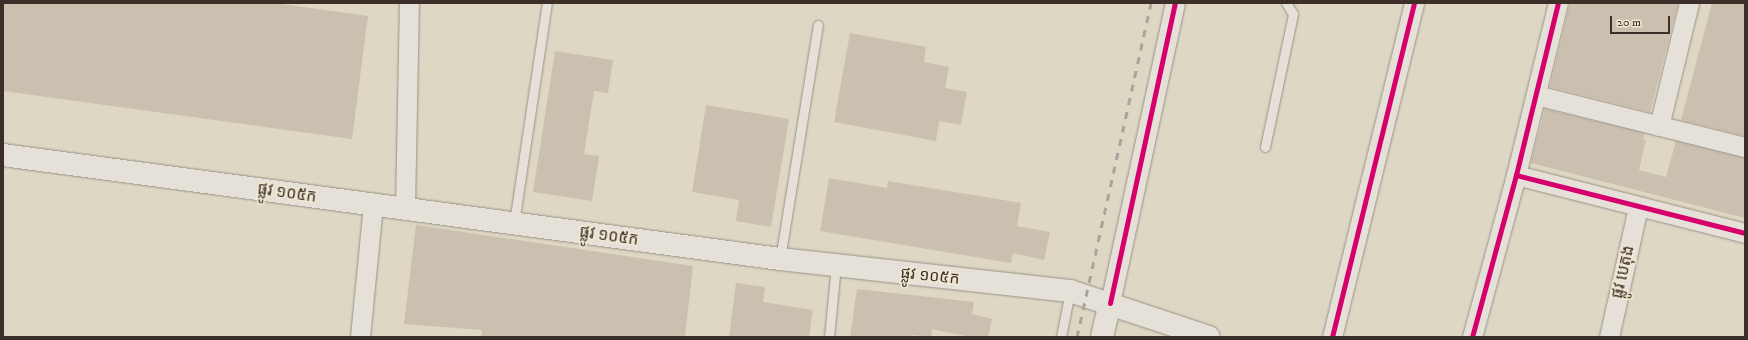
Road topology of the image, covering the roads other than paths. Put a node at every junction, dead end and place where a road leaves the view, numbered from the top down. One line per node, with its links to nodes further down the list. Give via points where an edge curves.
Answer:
1 (409, 3): 17 (street)
2 (547, 3): 18 (lane)
3 (1175, 3): 23 (street)
4 (1286, 3): 11 (lane, via 1293,14)
5 (1414, 3): 29 (street)
6 (1558, 3): 9 (street)
7 (1688, 3): 10 (street)
8 (818, 25): 20 (lane)
9 (1536, 95): 10 (street); 14 (street)
10 (1659, 126): 12 (street)
11 (1265, 147)
12 (1745, 147)
13 (3, 155): 15 (main road, ផ្លូវ ១០៥ក)
14 (1516, 175): 16 (street); 30 (street)
15 (374, 204): 17 (main road, ផ្លូវ ១០៥ក); 25 (street)
16 (1638, 207): 19 (street); 31 (street, ផ្លូវ បេតុង)
17 (405, 208): 18 (main road, ផ្លូវ ១០៥ក)
18 (514, 223): 20 (main road, ផ្លូវ ១០៥ក)
19 (1745, 233)
20 (780, 259): 21 (main road, ផ្លូវ ១០៥ក)
21 (836, 265): 22 (main road, ផ្លូវ ១០៥ក); 26 (lane)
22 (1070, 291): 23 (main road, ផ្លូវ ១០៥ក); 27 (lane)
23 (1110, 303): 24 (main road, ផ្លូវ ១០៥ក); 28 (main road)
24 (1205, 336)
25 (360, 337)
26 (830, 337)
27 (1061, 337)
28 (1102, 337)
29 (1332, 337)
30 (1472, 337)
31 (1609, 337)

